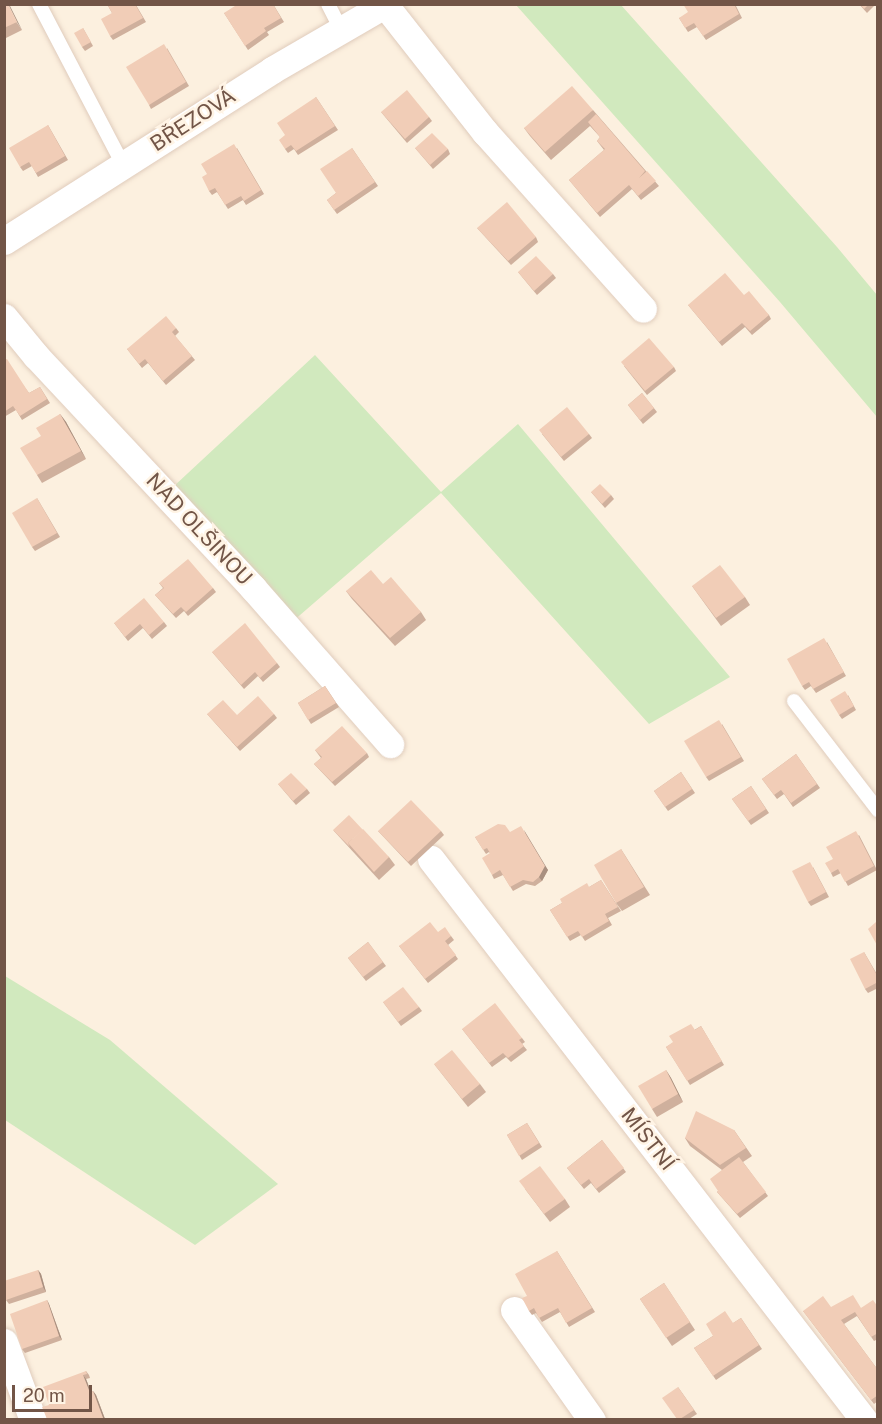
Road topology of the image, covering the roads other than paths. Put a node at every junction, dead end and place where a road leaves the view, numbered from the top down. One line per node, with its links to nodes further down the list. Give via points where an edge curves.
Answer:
1 (39, 4): 5 (lane)
2 (328, 4): 4 (lane)
3 (386, 5): 4 (street, BŘEZOVÁ); 7 (street, BŘEZOVÁ, via 485,132)
4 (341, 30): 5 (street, BŘEZOVÁ)
5 (123, 165): 6 (street, BŘEZOVÁ)
6 (4, 241)
7 (642, 309)
8 (4, 318): 10 (street, NAD OLŠINOU, via 208,538)
9 (794, 701): 11 (lane)
10 (390, 744)
11 (878, 810)
12 (431, 859): 17 (street, MÍSTNÍ)
13 (514, 1310): 16 (street)
14 (4, 1342): 15 (street)
15 (33, 1419)
16 (592, 1419)
17 (864, 1419)

